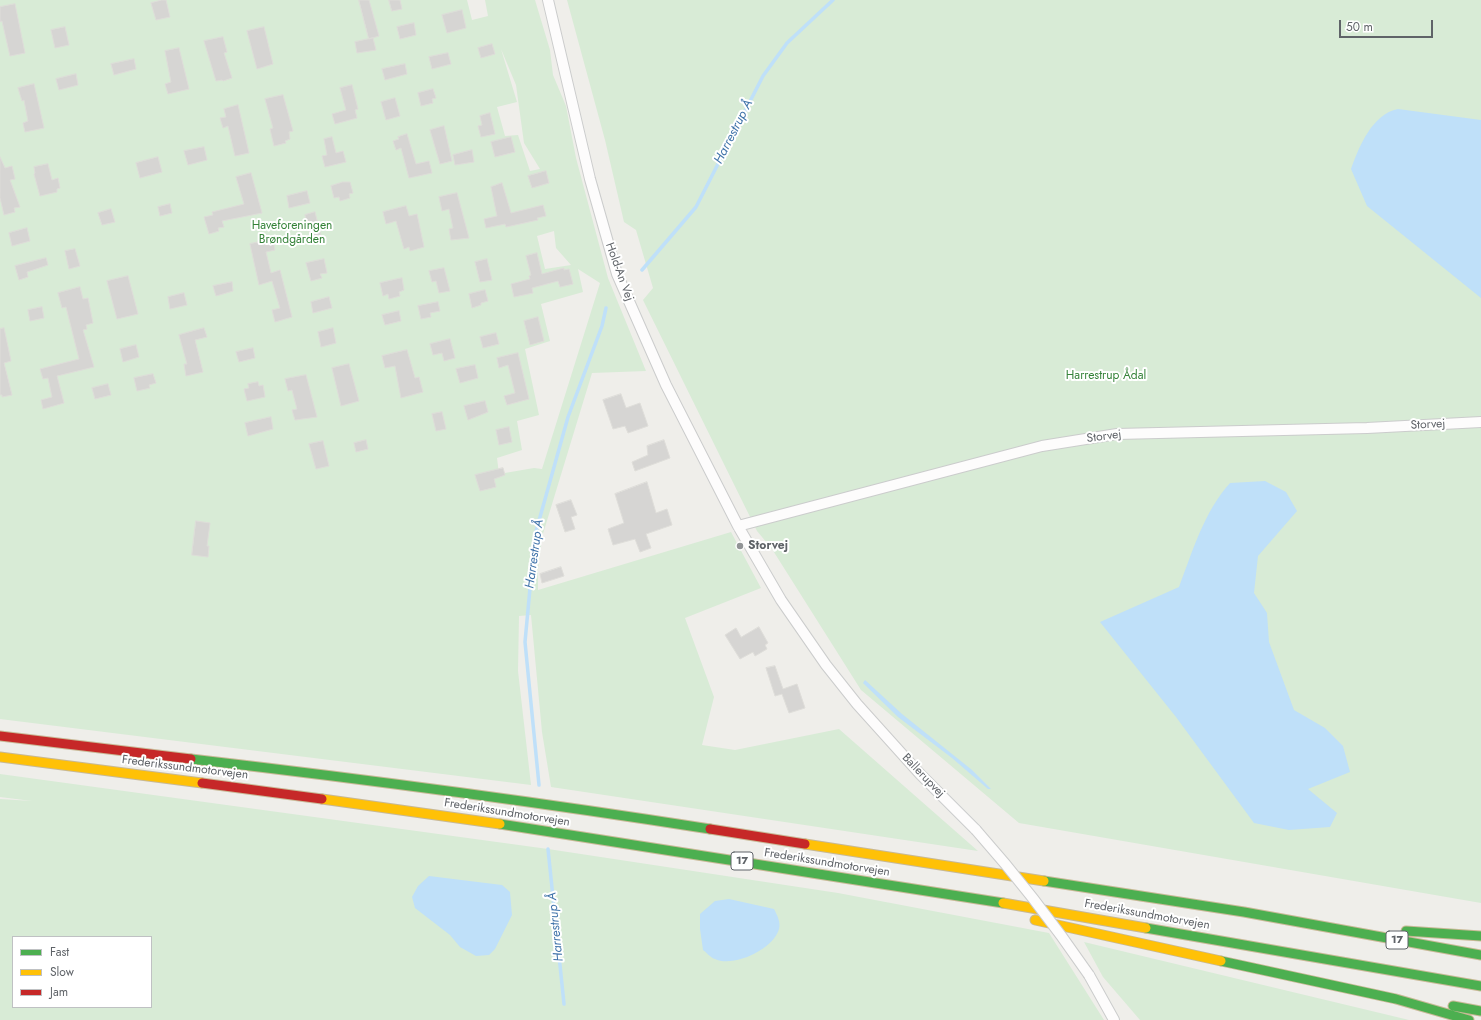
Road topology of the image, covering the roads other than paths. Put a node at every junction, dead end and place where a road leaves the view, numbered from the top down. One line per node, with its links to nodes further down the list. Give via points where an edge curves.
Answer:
1 (548, 0): 3 (street, Hold-An Vej, via 590,179 617,274 666,386)
2 (1481, 422): 3 (street, Storvej, via 1367,428 1117,434 1042,446)
3 (738, 526): 13 (street, Ballerupvej, bridge, via 781,600 830,671 920,774 1017,876 1089,975)
4 (0, 736): 7 (highway, Frederikssundmotorvejen / 17, via 305,772 608,813 1244,912)
5 (0, 757): 6 (highway, Frederikssundmotorvejen / 17, via 439,814)
6 (960, 896): 10 (highway, Frederikssundmotorvejen / 17); 11 (highway, via 1023,916)
7 (1313, 925): 8 (highway); 9 (highway, Frederikssundmotorvejen / 17)
8 (1481, 936)
9 (1481, 954)
10 (1481, 986)
11 (1396, 999): 12 (highway); 14 (highway)
12 (1481, 1011)
13 (1114, 1020)
14 (1469, 1020)

